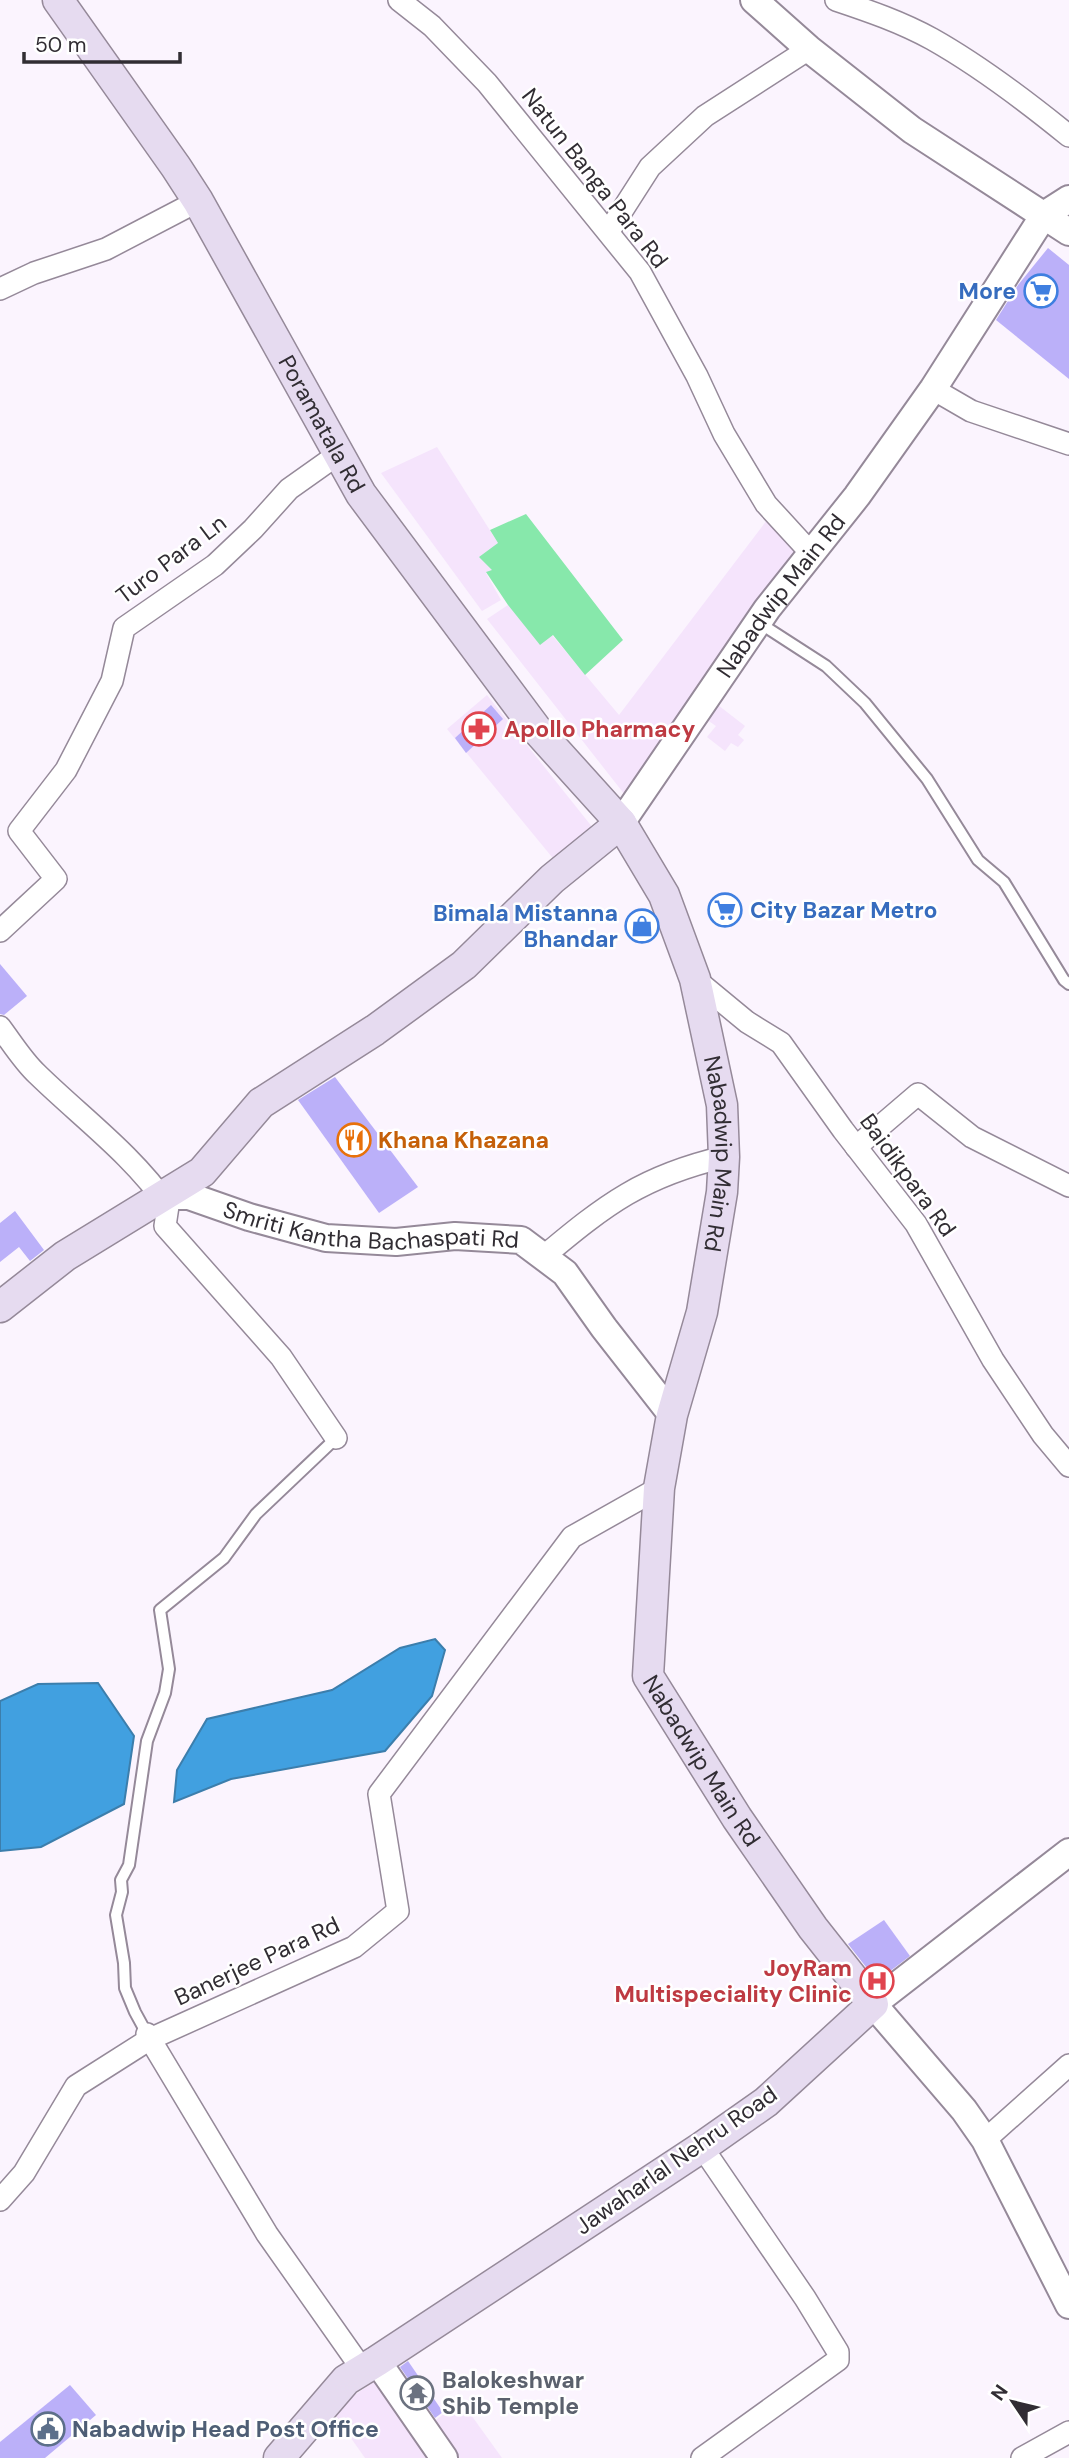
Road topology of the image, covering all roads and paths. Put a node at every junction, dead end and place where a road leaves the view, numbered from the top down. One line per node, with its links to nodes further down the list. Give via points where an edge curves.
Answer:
1 (58, 0): 8 (main road, Poramatala Rd)
2 (399, 0): 10 (street, Natun Banga Para Rd, via 432,26 487,83)
3 (754, 0): 5 (street)
4 (836, 0): 6 (street, via 868,9 932,39 1018,95)
5 (808, 49): 9 (street, via 912,130); 10 (street, via 705,116 650,167)
6 (1069, 136)
7 (1069, 199): 9 (street, Nabadwip Main Rd)
8 (198, 201): 12 (street, via 106,249); 15 (main road, Poramatala Rd)
9 (1044, 215): 11 (street); 13 (street, Nabadwip Main Rd)
10 (609, 231): 16 (street, Natun Banga Para Rd, via 640,272 766,504)
11 (1069, 232)
12 (2, 283)
13 (933, 389): 14 (street, via 971,411); 16 (street, Nabadwip Main Rd, via 857,496)
14 (1069, 444)
15 (337, 455): 18 (main road, Poramatala Rd, via 360,494 537,730); 19 (street, Turo Para Ln, via 289,489 215,565 124,628 112,681 66,770 19,831 56,879)
16 (810, 552): 17 (street, Nabadwip Main Rd)
17 (758, 622): 18 (street, Nabadwip Main Rd); 21 (lane, via 826,666 865,703 927,779 978,860 1004,882)
18 (621, 822): 20 (main road, Nabadwip Main Rd, via 664,895); 26 (main road, via 552,879 464,965 375,1030 261,1102 202,1172)
19 (0, 931)
20 (695, 979): 23 (street, Baidikpara Rd, via 781,1043); 24 (main road, Nabadwip Main Rd, via 722,1105)
21 (1069, 984)
22 (0, 1027): 26 (street, via 34,1072 135,1166)
23 (856, 1147): 25 (street, via 918,1094 972,1137); 31 (street, Baidikpara Rd, via 916,1224 993,1360)
24 (724, 1157): 27 (street, via 658,1176 629,1191); 29 (main road, Nabadwip Main Rd, via 702,1312)
25 (1069, 1186)
26 (164, 1201): 27 (street, Smriti Kantha Bachaspati Rd, via 190,1196 326,1238 521,1240); 28 (main road, via 65,1256); 30 (street, via 165,1226 281,1357)
27 (543, 1257): 29 (street, Smriti Kantha Bachaspati Rd, via 565,1273)
28 (0, 1307)
29 (672, 1415): 32 (main road, Nabadwip Main Rd)
30 (337, 1438): 35 (lane, via 262,1507 224,1558 160,1610 169,1669 147,1741 129,1865 121,1880 116,1915 125,1988)
31 (1069, 1466)
32 (659, 1488): 34 (main road, Nabadwip Main Rd, via 648,1676 737,1818); 35 (street, Banerjee Para Rd, via 572,1537 379,1794 398,1911 354,1947)
33 (1069, 1852): 34 (street, Jawaharlal Nehru Road)
34 (873, 2004): 37 (street, Nabadwip Main Rd); 38 (main road, Jawaharlal Nehru Road, via 766,2102)
35 (148, 2036): 39 (street, Banerjee Para Rd, via 76,2085 24,2173); 41 (street, via 267,2234)
36 (1069, 2065): 37 (street)
37 (985, 2140): 40 (street, Nabadwip Main Rd)
38 (702, 2147): 41 (main road, Jawaharlal Nehru Road); 45 (street, via 838,2352 838,2360)
39 (0, 2200)
40 (1069, 2305)
41 (370, 2365): 43 (main road, Jawaharlal Nehru Road, via 346,2379); 44 (street)
42 (1069, 2432): 46 (street)
43 (279, 2458)
44 (444, 2458)
45 (702, 2458)
46 (1022, 2458)

